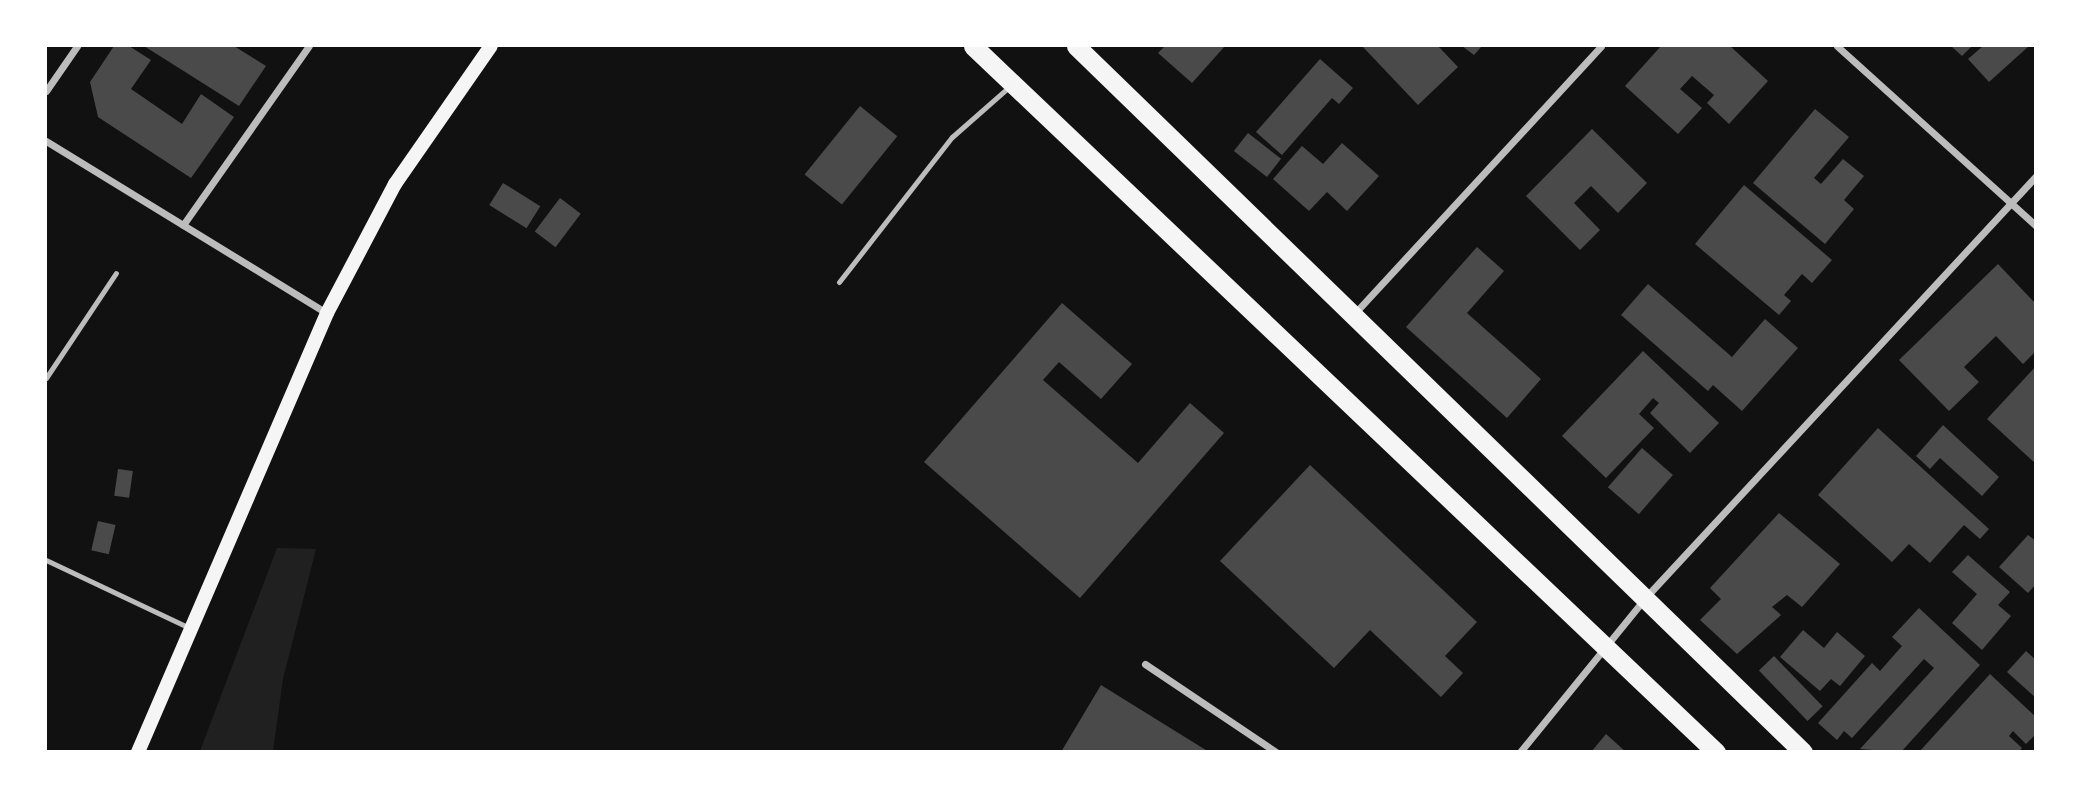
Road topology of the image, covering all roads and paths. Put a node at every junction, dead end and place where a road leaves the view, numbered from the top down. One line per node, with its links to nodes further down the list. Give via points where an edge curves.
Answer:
1 (77, 46): 9 (street)
2 (309, 46): 13 (street)
3 (491, 46): 17 (main road, via 395,184)
4 (973, 46): 8 (highway)
5 (1076, 46): 18 (highway)
6 (1601, 46): 18 (street)
7 (1837, 46): 12 (street)
8 (1013, 83): 16 (lane, via 952,137); 23 (highway)
9 (46, 91)
10 (46, 141): 13 (street)
11 (2035, 176): 12 (street)
12 (2011, 203): 14 (street); 21 (street)
13 (183, 225): 17 (street)
14 (2035, 226)
15 (116, 273): 19 (lane)
16 (839, 282)
17 (327, 313): 22 (main road)
18 (1354, 315): 21 (highway)
19 (46, 378)
20 (46, 560): 22 (lane)
21 (1645, 598): 23 (street); 29 (highway)
22 (190, 628): 25 (main road)
23 (1607, 644): 27 (street); 28 (highway)
24 (1145, 664): 26 (street)
25 (138, 751)
26 (1276, 751)
27 (1520, 751)
28 (1716, 751)
29 (1803, 751)

